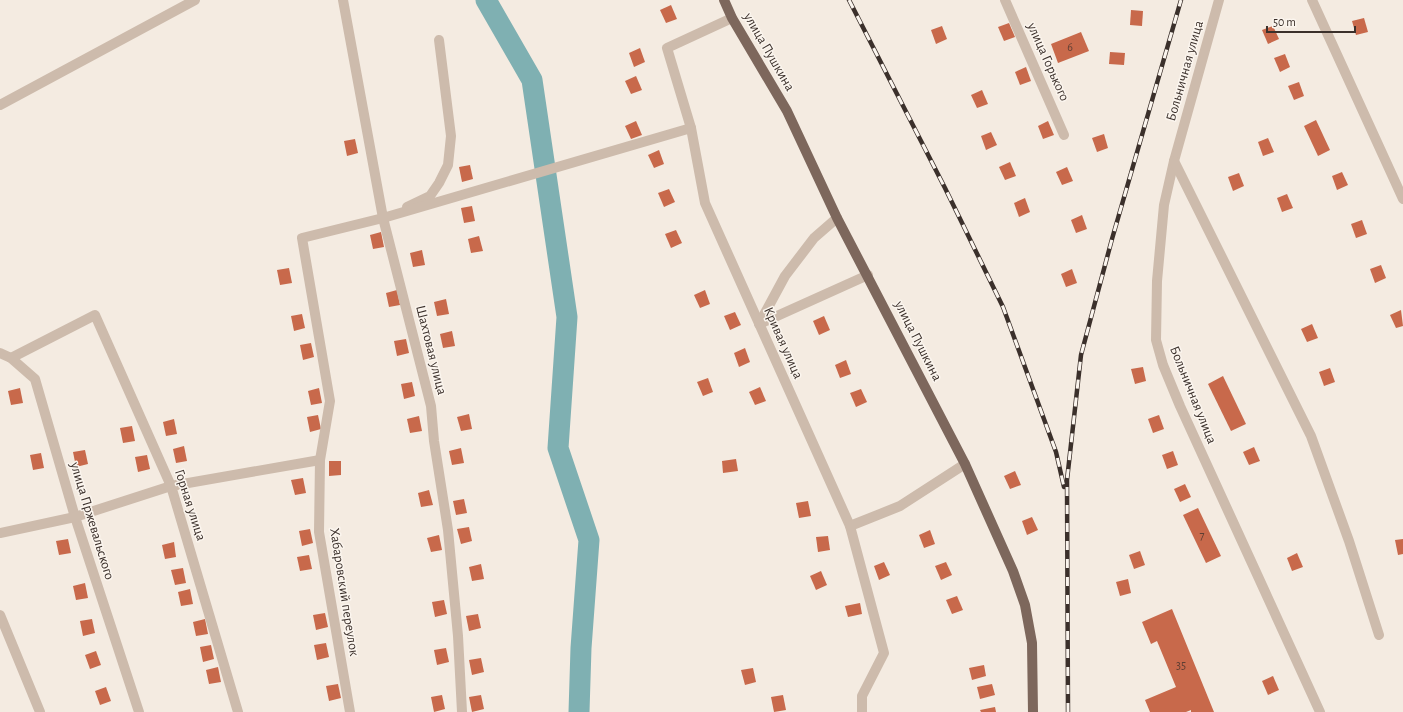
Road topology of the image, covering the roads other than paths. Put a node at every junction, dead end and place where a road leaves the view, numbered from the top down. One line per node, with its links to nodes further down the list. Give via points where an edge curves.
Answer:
1 (195, 0): 9 (street)
2 (343, 0): 14 (street, Шахтовая улица)
3 (724, 0): 7 (main road, улица Пушкина)
4 (1005, 0): 11 (street, улица Горького)
5 (1219, 0): 12 (street, Больничная улица)
6 (1312, 0): 13 (street)
7 (732, 18): 10 (street, Кривая улица, via 667,48); 15 (main road, улица Пушкина, via 787,110)
8 (439, 40): 14 (street, via 451,136 448,165 430,196)
9 (0, 105)
10 (691, 128): 14 (street); 17 (street, Кривая улица, via 705,203)
11 (1064, 135)
12 (1174, 161): 27 (street, via 1311,436 1349,541); 35 (street, Больничная улица, via 1164,205 1157,281 1156,340 1180,406)
13 (1403, 199)
14 (384, 218): 20 (street, Хабаровский переулок, via 302,238 330,401); 32 (street, Шахтовая улица, via 431,406 448,530)
15 (837, 218): 16 (main road, улица Пушкина); 17 (street, via 814,238 785,276)
16 (868, 276): 17 (street); 21 (main road, улица Пушкина)
17 (759, 324): 24 (street, Кривая улица)
18 (0, 353): 19 (street, улица Пржевальского)
19 (11, 358): 22 (street, Горная улица, via 95,315); 23 (street, улица Пржевальского, via 35,379)
20 (320, 460): 22 (street); 31 (street, Хабаровский переулок, via 319,532)
21 (965, 464): 24 (street, via 900,506); 34 (main road, улица Пушкина, via 1013,571 1025,605 1032,643)
22 (171, 486): 23 (street); 30 (street, Горная улица)
23 (75, 517): 25 (street); 29 (street, улица Пржевальского)
24 (850, 526): 33 (street, Кривая улица, via 884,653 862,696)
25 (0, 533)
26 (0, 615): 28 (street)
27 (1379, 635)
28 (40, 712)
29 (139, 712)
30 (238, 712)
31 (350, 712)
32 (462, 712)
33 (862, 712)
34 (1033, 712)
35 (1320, 712)

